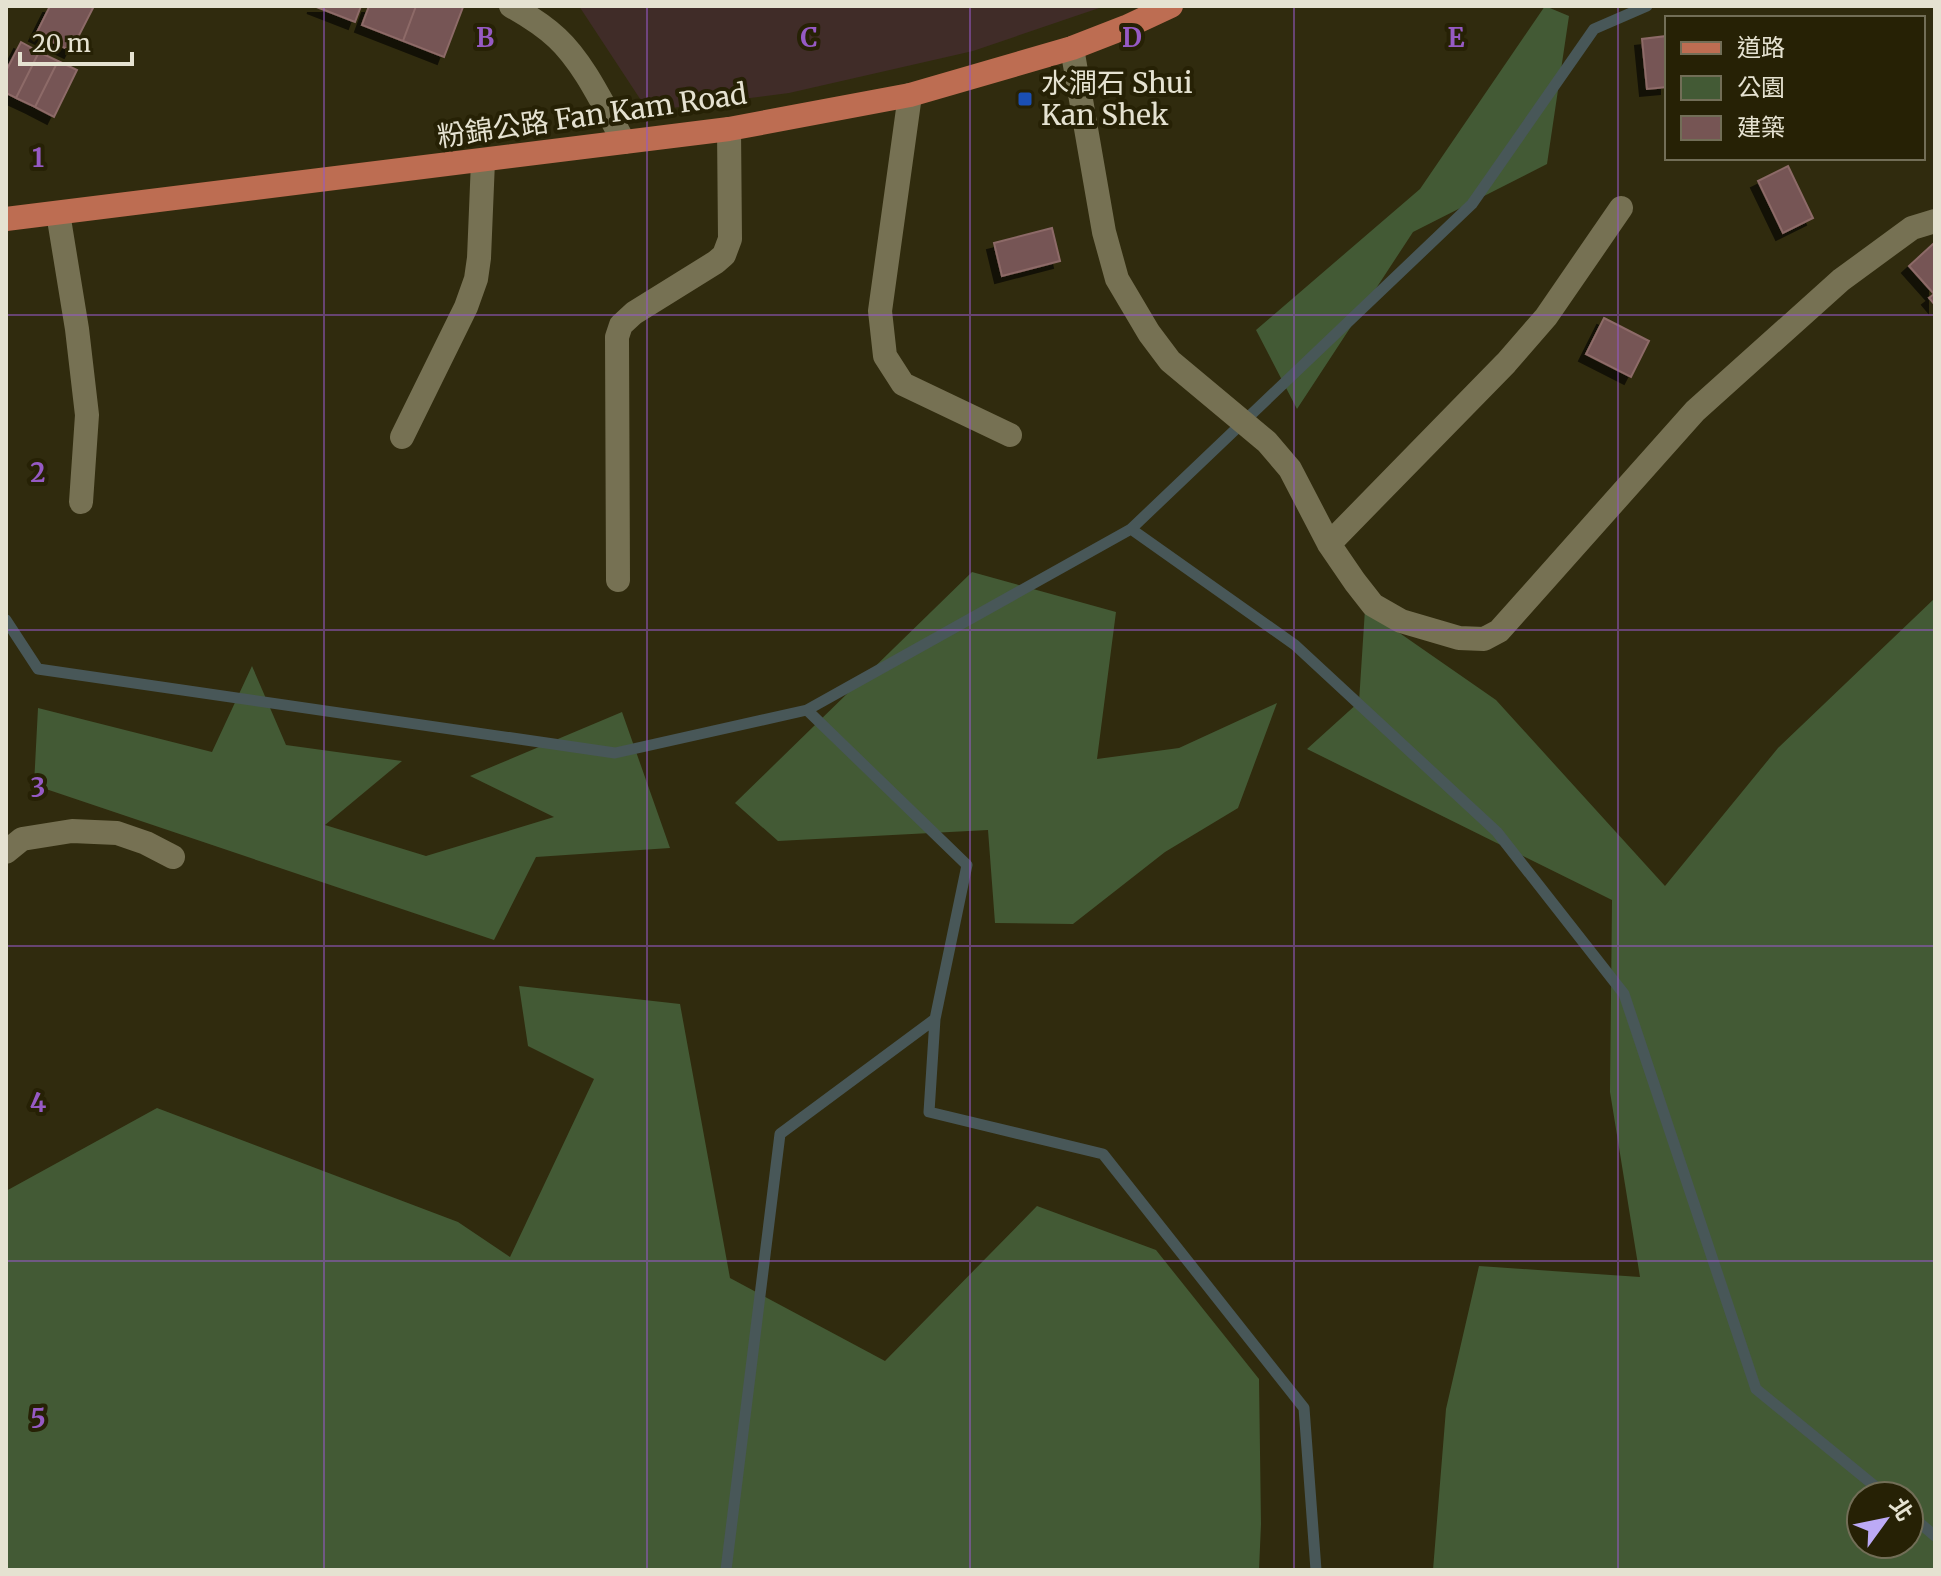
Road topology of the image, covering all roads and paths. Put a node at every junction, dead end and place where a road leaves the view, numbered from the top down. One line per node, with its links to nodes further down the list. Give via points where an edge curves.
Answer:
1 (511, 6): 6 (street, via 559,39)
2 (1171, 6): 3 (main road, 粉錦公路 Fan Kam Road)
3 (1072, 48): 4 (main road, 粉錦公路 Fan Kam Road); 15 (street, via 1117,279 1170,361 1267,442 1290,469)
4 (910, 95): 5 (main road, 粉錦公路 Fan Kam Road); 12 (street, via 880,311 885,356 903,384)
5 (729, 129): 6 (main road, 粉錦公路 Fan Kam Road); 16 (street, via 730,239 724,255 634,313 617,337)
6 (624, 142): 7 (main road, 粉錦公路 Fan Kam Road)
7 (483, 161): 9 (main road, 粉錦公路 Fan Kam Road); 13 (street, via 476,279)
8 (1621, 208): 15 (street, via 1546,317)
9 (58, 213): 10 (main road, 粉錦公路 Fan Kam Road); 14 (street, via 87,415)
10 (6, 219)
11 (1935, 221): 15 (street, via 1912,228 1841,280 1695,411 1507,623 1484,639 1459,638 1401,621 1373,605)
12 (1010, 435)
13 (402, 437)
14 (81, 502)
15 (1329, 544)
16 (618, 580)
17 (6, 852): 18 (street, via 22,839 72,831 117,833)
18 (173, 857)

